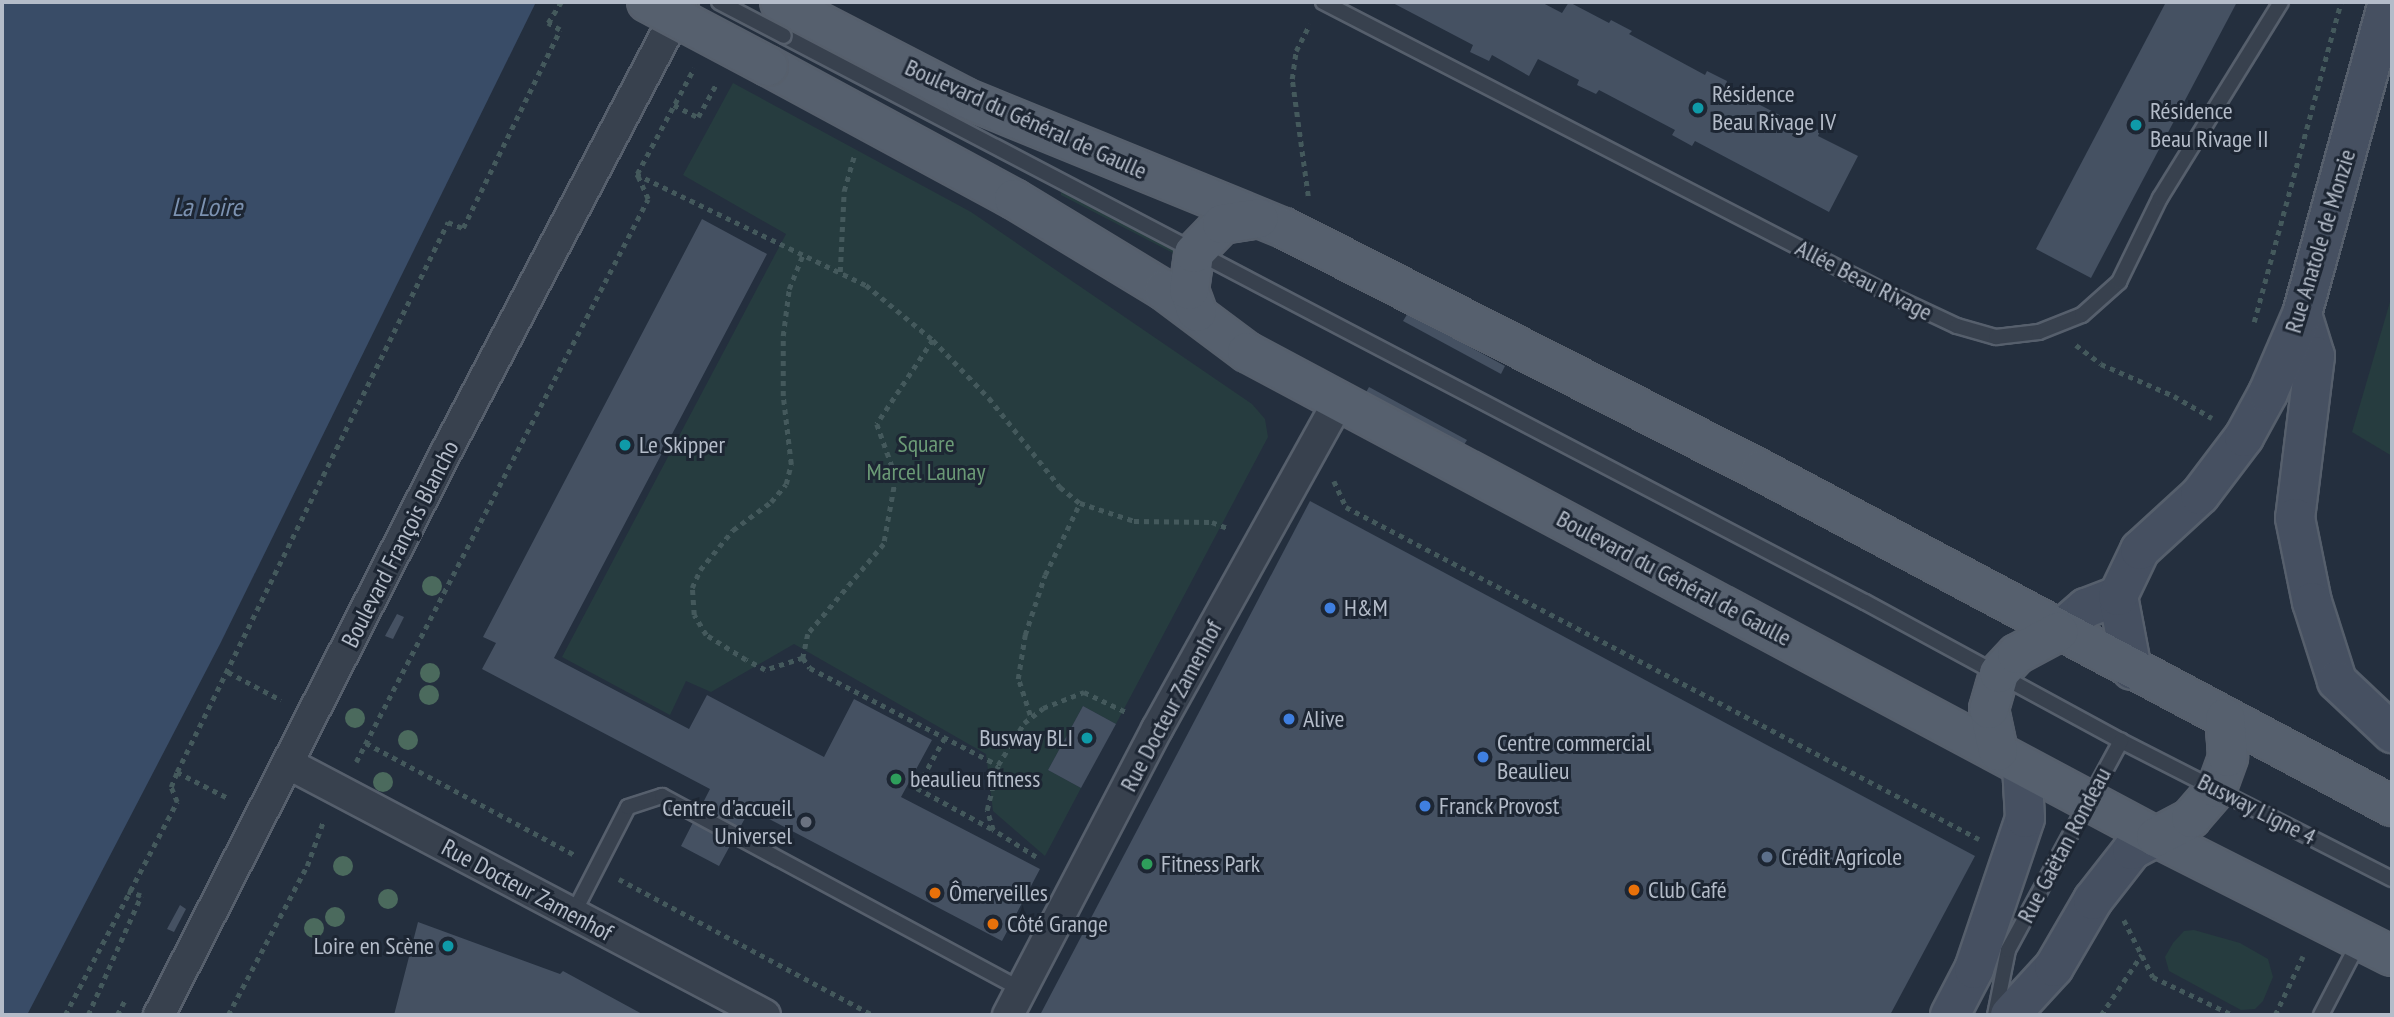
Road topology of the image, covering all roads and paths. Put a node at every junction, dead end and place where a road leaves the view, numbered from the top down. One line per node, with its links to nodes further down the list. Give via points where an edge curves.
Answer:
1 (561, 2): 34 (path, via 548,23 560,30 463,228 448,222)
2 (647, 2): 10 (main road, bridge)
3 (683, 2): 44 (street, Boulevard François Blancho, via 447,450)
4 (719, 2): 9 (lane, bridge)
5 (2281, 2): 22 (lane, Allée Beau Rivage, via 2160,198 2119,282 2082,316)
6 (2341, 2): 23 (path)
7 (2388, 2): 21 (street, Rue Anatole de Monzie)
8 (1319, 8): 15 (path, via 1296,51 1292,79); 22 (lane, Allée Beau Rivage, via 1957,326 1996,337 2039,332)
9 (782, 29): 10 (main road, bridge); 13 (main road, Boulevard du Général de Gaulle); 16 (main road, Boulevard du Général de Gaulle); 17 (lane, Boulevard du Général de Gaulle)
10 (735, 48): 12 (path, via 698,117)
11 (698, 59): 12 (path)
12 (674, 105): 47 (path, via 637,174 648,199)
13 (872, 121): 19 (path, via 851,162 844,191); 20 (main road, Boulevard du Général de Gaulle, via 1014,199)
14 (652, 181): 18 (path)
15 (1310, 204)
16 (1259, 218): 17 (main road, via 1222,224); 31 (main road, Boulevard du Général de Gaulle, via 1748,464)
17 (1194, 253): 20 (main road, via 1188,290); 35 (lane, Boulevard du Général de Gaulle)
18 (803, 254): 19 (path); 32 (path, via 789,289 783,336 783,396 791,464 786,484 771,502 733,530 700,570 692,589 694,615 706,635 736,654 765,670)
19 (840, 272): 24 (path, via 866,285)
20 (1197, 313): 25 (main road, Boulevard du Général de Gaulle, via 1224,339)
21 (2302, 314): 26 (street, Rue Anatole de Monzie); 40 (street, via 2315,356 2295,518 2312,602 2337,681)
22 (2064, 323): 26 (path, via 2077,348 2101,364 2174,396)
23 (2253, 331)
24 (933, 340): 28 (path, via 989,398 1060,487); 32 (path, via 877,424 896,477 884,544 808,635 802,645)
25 (1339, 400): 27 (street, Rue Docteur Zamenhof); 43 (main road, Boulevard du Général de Gaulle)
26 (2244, 437): 30 (street, Rue Anatole de Monzie, via 2200,495 2140,550)
27 (1315, 438): 29 (street, Rue Docteur Zamenhof); 55 (path, via 1346,507)
28 (1080, 503): 29 (path, via 1134,521 1212,522); 37 (path, via 1045,575 1025,635 1018,679)
29 (1260, 541): 39 (street, Rue Docteur Zamenhof)
30 (2118, 596): 31 (street, via 2086,608); 33 (street)
31 (2058, 632): 33 (main road, Boulevard du Général de Gaulle); 35 (main road, via 2018,654)
32 (803, 658): 41 (path, via 810,668)
33 (2132, 670): 38 (main road, Boulevard du Général de Gaulle)
34 (228, 672): 36 (path); 46 (path)
35 (2000, 673): 42 (lane, Boulevard du Général de Gaulle); 43 (main road, via 1989,709)
36 (285, 702)
37 (1030, 716): 39 (path, via 1084,692 1100,696); 45 (path)
38 (2225, 718): 48 (main road, via 2228,757); 51 (main road, Boulevard du Général de Gaulle)
39 (1157, 729): 66 (street, Rue Docteur Zamenhof)
40 (2392, 733)
41 (945, 738): 45 (path); 53 (path, via 917,788)
42 (2121, 741): 48 (lane, Busway Ligne 4); 50 (lane, Rue Gaëtan Rondeau)
43 (2010, 759): 50 (main road, Boulevard du Général de Gaulle); 55 (street, Rue Gaëtan Rondeau, via 2025,818)
44 (289, 764): 61 (street, Rue Docteur Zamenhof); 69 (street, Boulevard François Blancho)
45 (998, 765): 53 (path, via 987,810)
46 (177, 772): 49 (path); 58 (path, via 171,787 177,802)
47 (350, 773)
48 (2217, 788): 54 (main road, via 2191,818); 57 (lane, Busway Ligne 4)
49 (230, 799)
50 (2086, 800): 54 (main road, Boulevard du Général de Gaulle); 63 (lane, Rue Gaëtan Rondeau)
51 (2392, 806)
52 (328, 808): 70 (path, via 307,866)
53 (993, 830): 56 (path)
54 (2156, 837): 59 (street, Rue Gaëtan Rondeau, via 2132,850); 60 (main road, Boulevard du Général de Gaulle)
55 (2010, 855): 65 (street, Rue Gaëtan Rondeau)
56 (1036, 857)
57 (2392, 879)
58 (128, 892): 67 (path); 68 (path, via 141,896)
59 (2093, 900): 64 (path, via 2126,922); 74 (street, Rue Gaëtan Rondeau, via 2054,967)
60 (2304, 910): 62 (main road, Boulevard du Général de Gaulle); 77 (path, via 2284,947 2305,957)
61 (573, 914): 66 (lane, via 628,807 662,796); 71 (street, Rue Docteur Zamenhof)
62 (2376, 948): 78 (lane)
63 (2008, 950): 65 (lane, Rue Gaëtan Rondeau); 73 (lane, Rue Gaëtan Rondeau)
64 (2142, 954): 75 (path); 76 (path, via 2153,977)
65 (1974, 969): 72 (street, Rue Gaëtan Rondeau)
66 (1015, 1003)
67 (65, 1015)
68 (88, 1015)
69 (159, 1015)
70 (228, 1015)
71 (765, 1015)
72 (1950, 1015)
73 (1994, 1015)
74 (2010, 1015)
75 (2101, 1015)
76 (2233, 1015)
77 (2275, 1015)
78 (2321, 1015)

